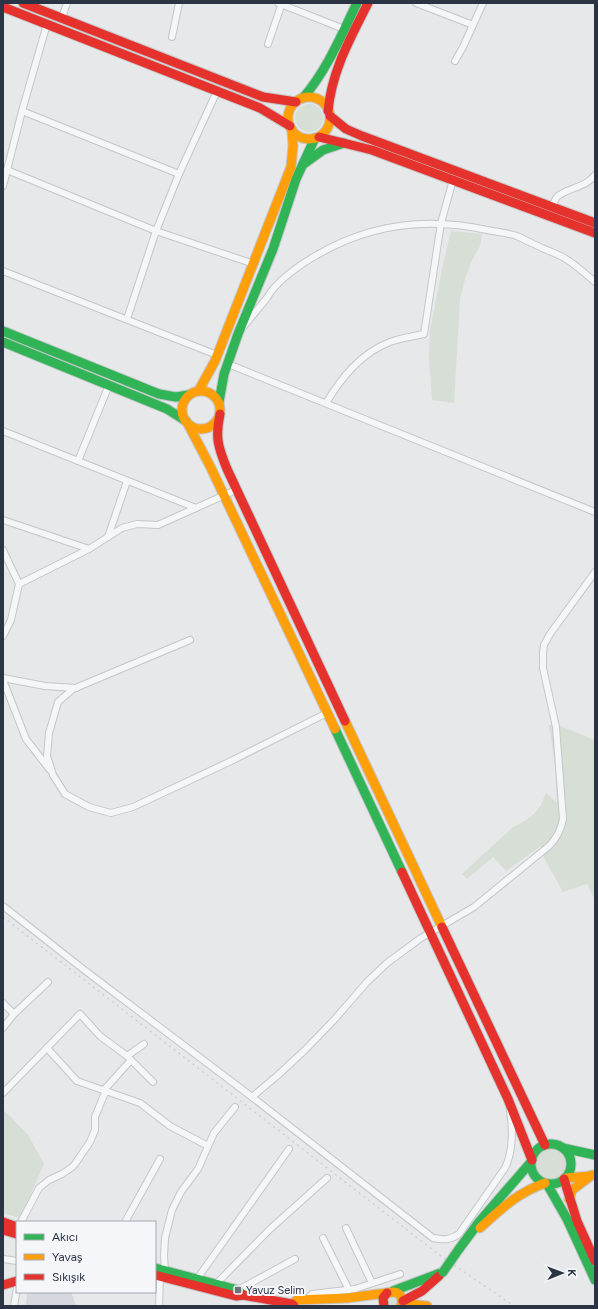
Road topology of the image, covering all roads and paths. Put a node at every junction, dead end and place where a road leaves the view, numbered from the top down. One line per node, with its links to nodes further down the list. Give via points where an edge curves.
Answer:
1 (23, 3): 11 (street)
2 (67, 3): 11 (street)
3 (179, 3): 15 (street)
4 (357, 3): 14 (street)
5 (368, 3): 21 (street, via 333,76)
6 (416, 3): 9 (street)
7 (484, 3): 13 (street)
8 (281, 4): 14 (street); 16 (street)
9 (423, 4): 13 (street)
10 (3, 7): 12 (street)
11 (62, 18): 19 (street, via 263,97)
12 (47, 24): 18 (street); 20 (street)
13 (472, 25): 17 (street)
14 (344, 28): 19 (street, via 322,73)
15 (172, 37)
16 (268, 44)
17 (455, 61)
18 (217, 91): 22 (street, via 260,108); 27 (street)
19 (300, 100): 21 (street, via 308,97 316,99 324,103); 22 (street, via 293,105 289,113)
20 (22, 111): 26 (street); 27 (street)
21 (329, 113): 23 (street, via 328,127); 31 (street, via 346,129 362,136)
22 (291, 128): 23 (street, via 302,138); 36 (street, via 291,166)
23 (317, 138): 24 (street); 25 (street)
24 (346, 143): 25 (street, via 318,151); 29 (street)
25 (302, 166): 39 (street)
26 (7, 170): 30 (street); 34 (street)
27 (179, 174): 34 (street)
28 (595, 175): 31 (street, via 582,186 557,197)
29 (453, 180): 32 (street); 35 (street)
30 (3, 186)
31 (552, 207): 33 (street)
32 (441, 223): 38 (street, via 516,236 569,261); 40 (street, via 394,227 346,240 303,264); 51 (street, via 424,334 391,342 366,356 343,377)
33 (595, 223)
34 (156, 231): 36 (street); 41 (street)
35 (595, 233)
36 (254, 264): 45 (street)
37 (3, 271): 41 (street)
38 (595, 282)
39 (256, 290): 40 (street); 43 (street)
40 (269, 293): 43 (street)
41 (127, 319): 45 (street)
42 (3, 331): 49 (street, via 159,394 176,397)
43 (238, 334): 46 (street)
44 (3, 342): 47 (street)
45 (217, 355): 48 (street)
46 (228, 364): 50 (street); 51 (street)
47 (109, 385): 53 (street, via 167,408); 55 (street)
48 (199, 390): 49 (street); 50 (street, via 211,393)
49 (188, 395): 53 (street, via 182,409)
50 (219, 402): 52 (street)
51 (326, 404): 60 (street)
52 (220, 414): 53 (street, via 214,424 207,428 199,429); 57 (street, via 217,430 220,446)
53 (187, 422): 58 (street)
54 (3, 431): 55 (street)
55 (78, 461): 56 (street)
56 (127, 481): 59 (street); 62 (street)
57 (236, 490): 58 (street); 74 (street)
58 (224, 495): 59 (street); 71 (street)
59 (196, 508): 62 (street, via 158,525 132,524)
60 (595, 512)
61 (3, 520): 63 (street)
62 (108, 537): 63 (street)
63 (89, 549): 66 (street)
64 (3, 550): 66 (street)
65 (595, 572): 74 (street, via 550,634 543,652 543,668 556,727 563,819 561,829 553,842 474,907)
66 (19, 584): 67 (street, via 11,620)
67 (3, 636)
68 (190, 640): 70 (street)
69 (3, 679): 70 (street); 72 (street, via 26,739)
70 (76, 688): 72 (street, via 58,702 49,733 47,756)
71 (327, 713): 72 (street, via 133,807 111,813 89,807 65,794); 75 (street)
72 (53, 775)
73 (3, 906): 86 (street)
74 (441, 926): 75 (street); 89 (street)
75 (431, 932): 86 (street, via 376,974 305,1050); 87 (street)
76 (48, 982): 78 (street)
77 (3, 1003): 78 (street)
78 (14, 1014): 79 (street)
79 (3, 1028)
80 (144, 1044): 82 (street)
81 (46, 1048): 82 (street, via 80,1014 100,1036); 84 (street, via 77,1081); 85 (street)
82 (129, 1058): 83 (street); 84 (street)
83 (153, 1082)
84 (105, 1090): 90 (street, via 140,1104 170,1126); 101 (street, via 95,1117 95,1130 90,1142 71,1168 39,1188)
85 (3, 1093)
86 (252, 1097): 87 (street, via 433,1238 444,1240 459,1234 508,1162 511,1128)
87 (508, 1099): 95 (street)
88 (235, 1107): 90 (street, via 214,1133)
89 (545, 1145): 91 (street, via 555,1144); 95 (street, via 536,1151)
90 (208, 1146): 115 (street, via 198,1169 181,1192 171,1215)
91 (563, 1148): 93 (street); 98 (street, via 571,1162)
92 (288, 1149): 117 (street)
93 (595, 1155)
94 (160, 1159): 102 (street)
95 (532, 1161): 99 (street, via 534,1174); 109 (street)
96 (594, 1175): 98 (street); 100 (street, via 572,1190)
97 (328, 1178): 120 (street, via 269,1230)
98 (565, 1178): 99 (street, via 555,1184); 100 (street)
99 (546, 1183): 109 (street, via 524,1191 510,1200); 118 (street, via 578,1240)
100 (568, 1199): 113 (street)
101 (22, 1221)
102 (126, 1221)
103 (3, 1222): 104 (street)
104 (16, 1227)
105 (346, 1228): 121 (street)
106 (3, 1230): 107 (street)
107 (16, 1234)
108 (323, 1238): 124 (street)
109 (459, 1249): 114 (street, bridge)
110 (3, 1259): 112 (street)
111 (295, 1259): 125 (street)
112 (16, 1261)
113 (595, 1261)
114 (443, 1272): 123 (street); 126 (street)
115 (160, 1274): 117 (street); 125 (street, via 236,1296); 132 (street)
116 (400, 1274): 121 (street)
117 (197, 1280): 120 (street)
118 (595, 1280)
119 (16, 1281): 122 (street)
120 (216, 1284): 125 (street)
121 (372, 1284): 124 (street)
122 (3, 1285)
123 (426, 1288): 129 (street); 134 (street)
124 (349, 1290): 128 (street, via 312,1294)
125 (240, 1292): 130 (street)
126 (390, 1292): 128 (street); 129 (street, via 399,1293); 133 (street, via 383,1298)
127 (16, 1293): 131 (street)
128 (306, 1300): 130 (street, via 297,1300)
129 (402, 1303): 134 (street)
130 (286, 1305)
131 (14, 1306)
132 (159, 1306)
133 (384, 1306)
134 (428, 1306)

